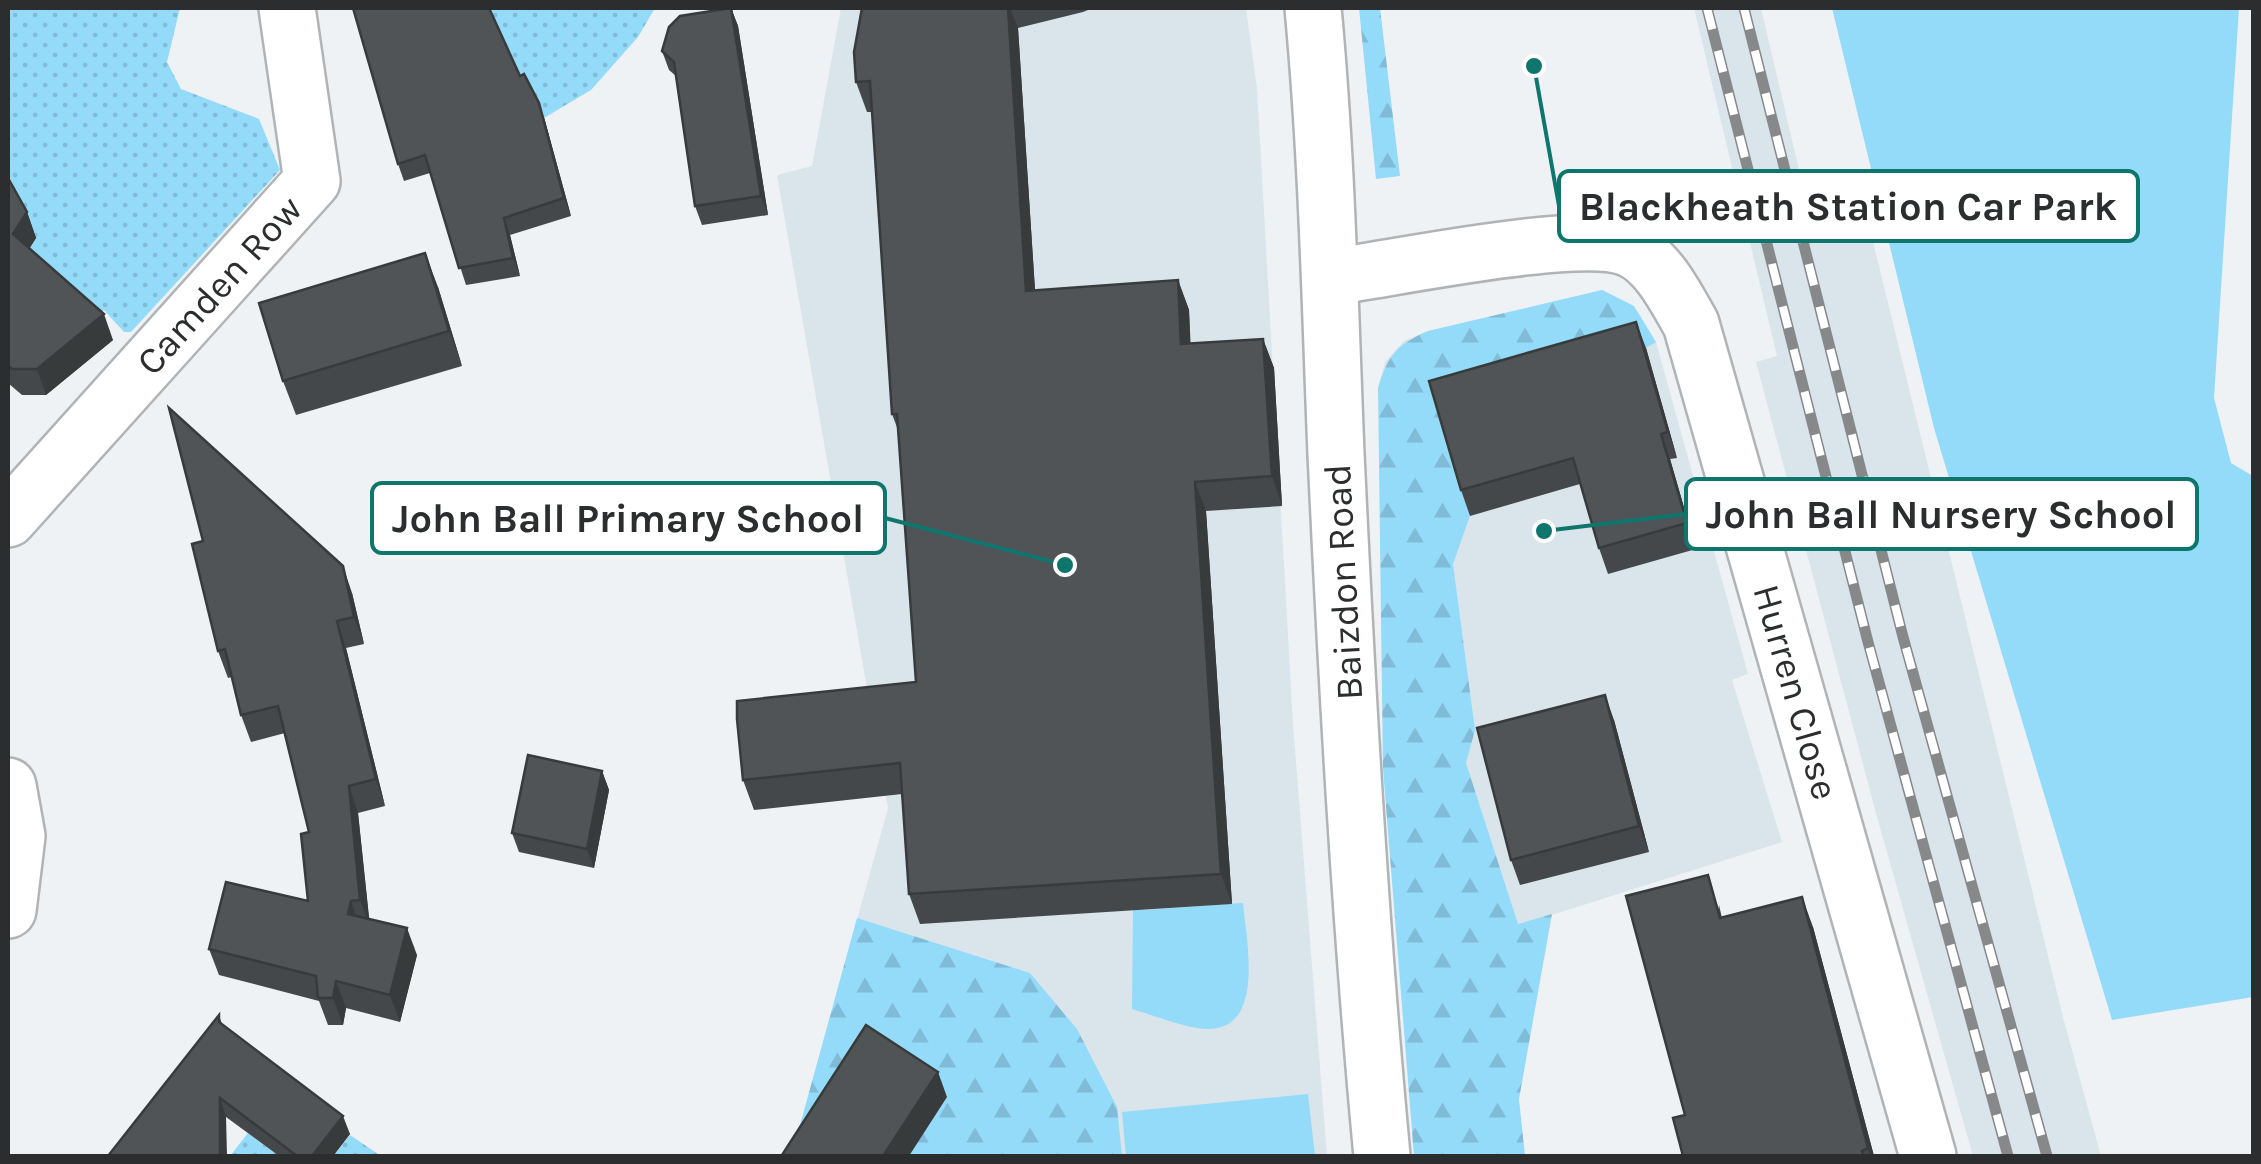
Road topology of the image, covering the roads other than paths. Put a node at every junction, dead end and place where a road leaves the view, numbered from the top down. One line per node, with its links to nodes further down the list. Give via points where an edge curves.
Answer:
1 (287, 8): 4 (street, Camden Row, via 312,181)
2 (1313, 8): 3 (street, Baizdon Road)
3 (1330, 277): 7 (street, Baizdon Road, via 1347,678); 8 (street, Hurren Close, via 1584,243 1629,248 1663,276 1690,324)
4 (8, 519)
5 (8, 786): 6 (street, via 17,836)
6 (8, 910)
7 (1382, 1156)
8 (1928, 1156)

